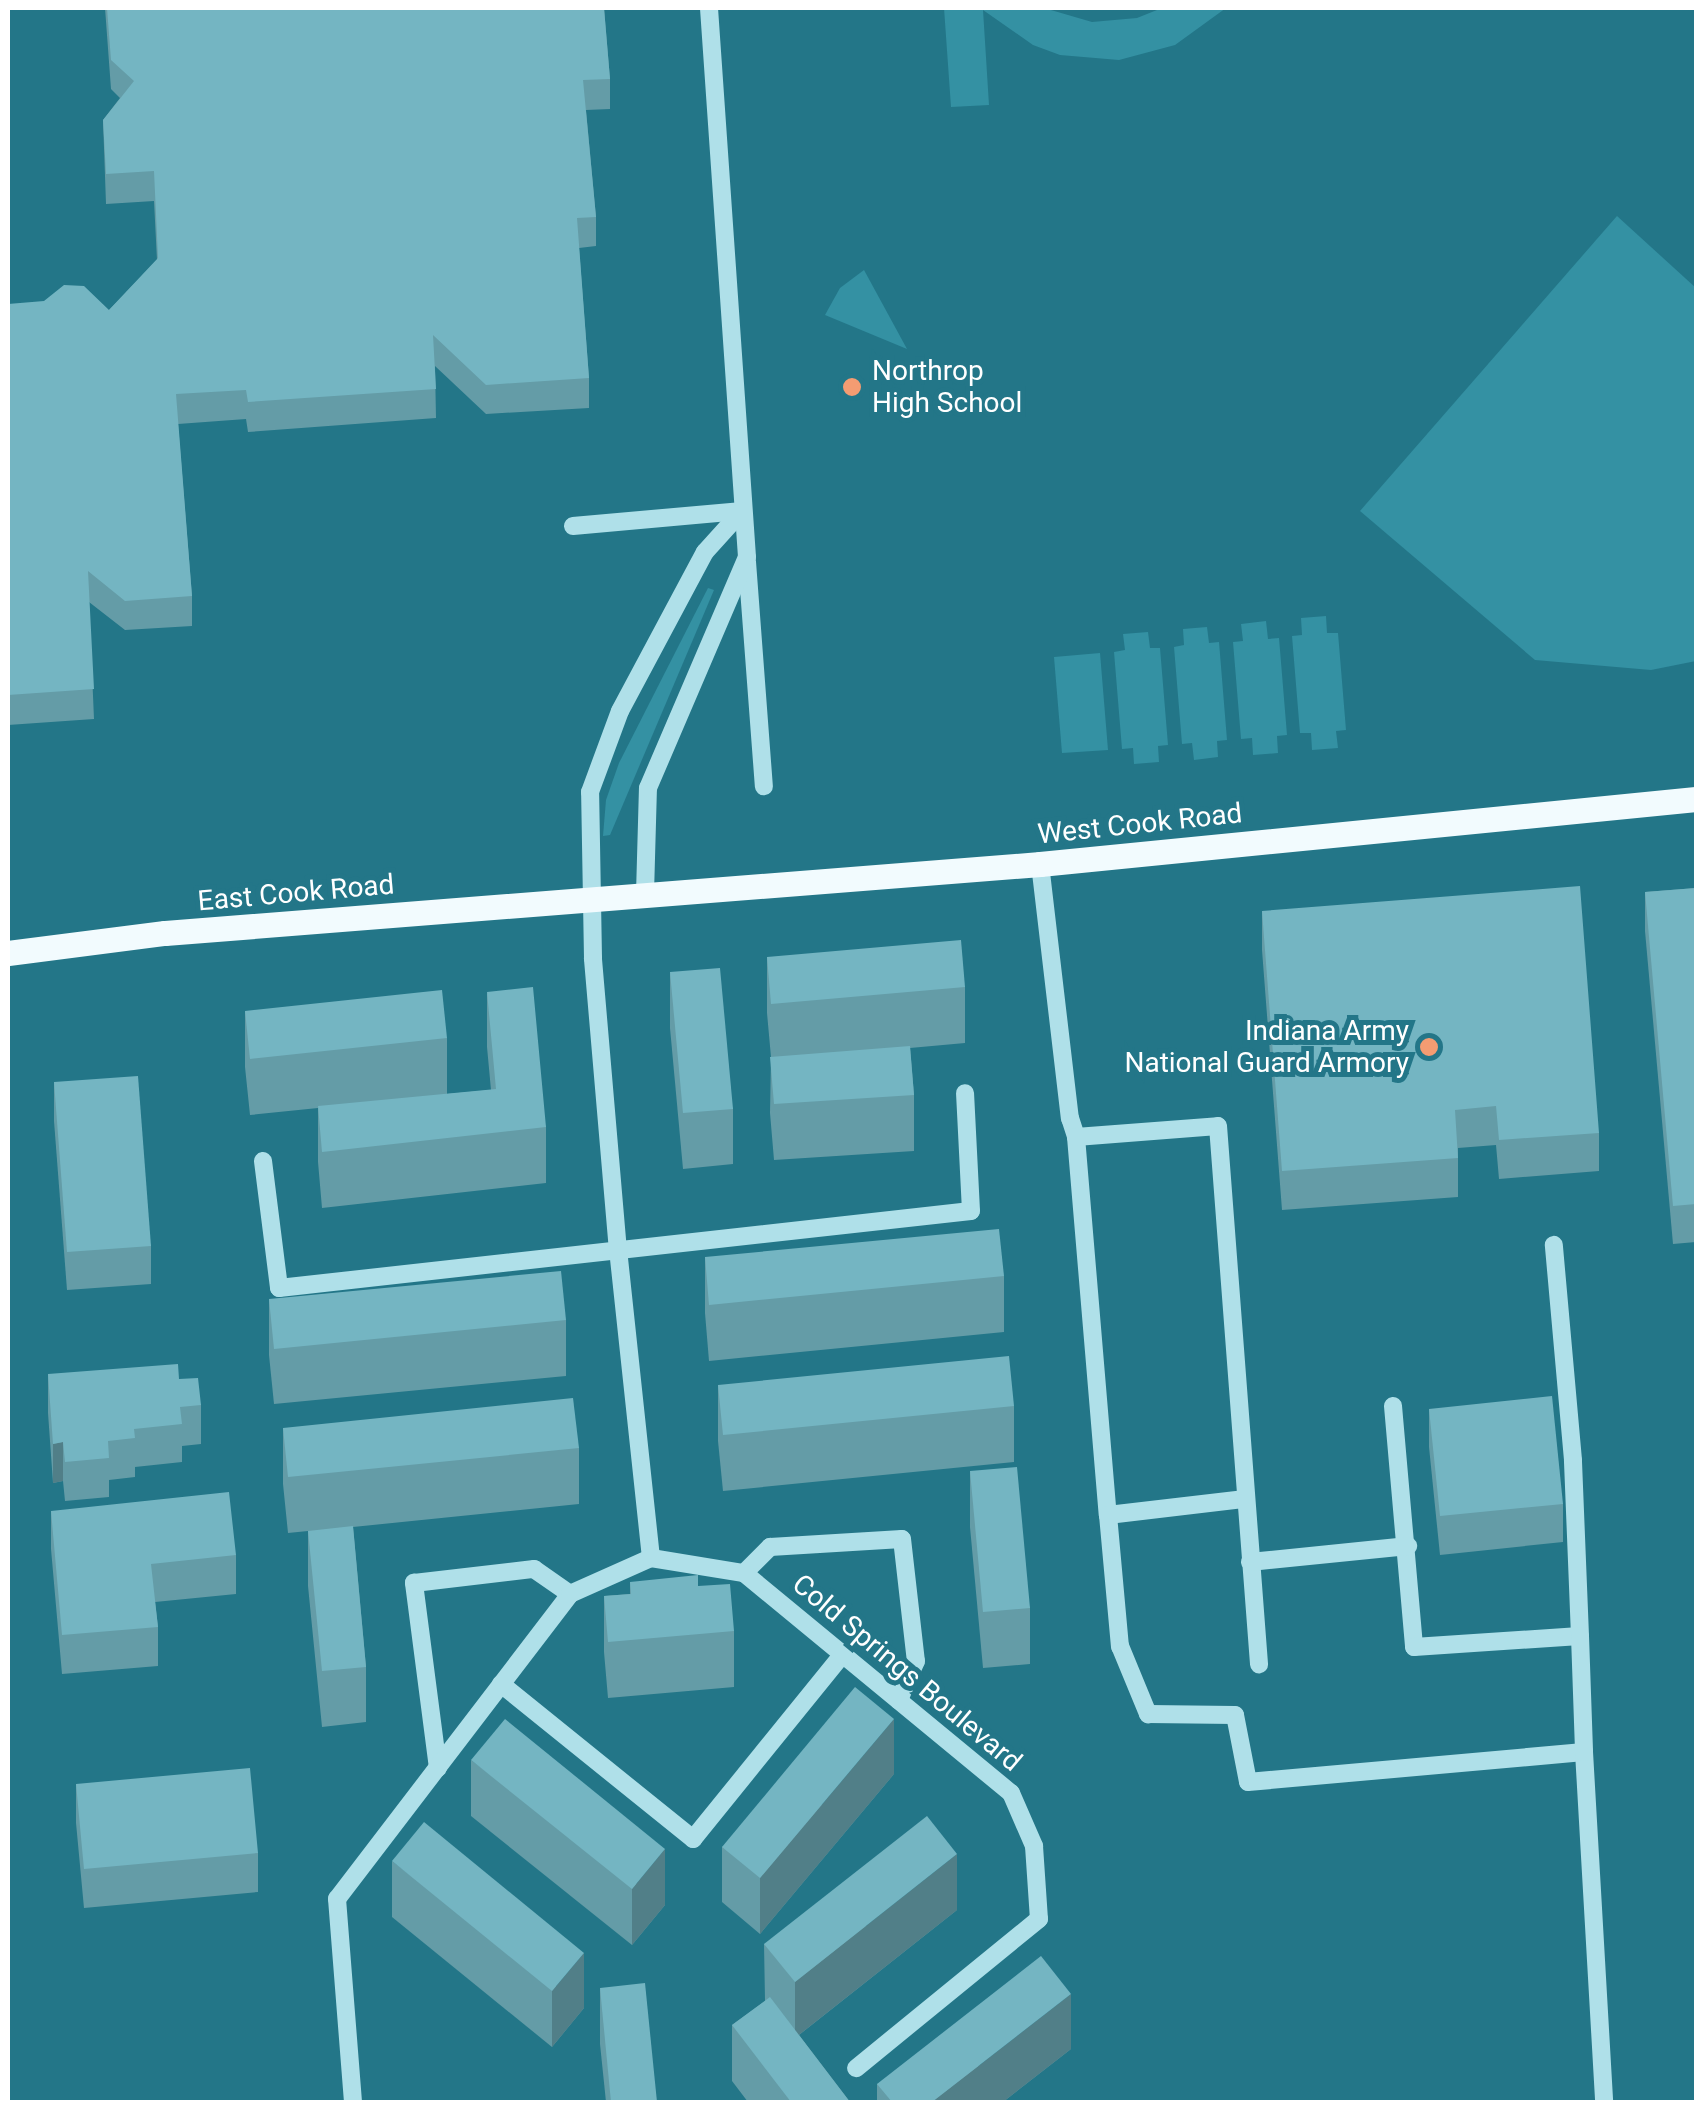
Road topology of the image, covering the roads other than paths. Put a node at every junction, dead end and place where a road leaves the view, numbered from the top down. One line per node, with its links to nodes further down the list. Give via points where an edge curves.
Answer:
1 (709, 8): 2 (street)
2 (742, 511): 3 (street); 4 (street); 9 (street, via 705,552 620,712 590,792)
3 (573, 526)
4 (746, 557): 5 (street); 8 (street, via 648,788)
5 (764, 786)
6 (1696, 799): 7 (main road, West Cook Road)
7 (1040, 864): 8 (main road, West Cook Road); 12 (street)
8 (645, 894): 9 (main road, West Cook Road)
9 (589, 898): 10 (main road, East Cook Road, via 165,933); 15 (street)
10 (8, 953)
11 (964, 1093): 15 (street, via 971,1211)
12 (1076, 1138): 17 (street, via 1218,1126); 18 (street)
13 (263, 1160): 15 (street, via 279,1288)
14 (1554, 1245): 24 (street, via 1574,1460)
15 (618, 1251): 20 (street)
16 (1393, 1406): 19 (street)
17 (1245, 1499): 18 (street); 21 (street)
18 (1108, 1515): 29 (street, via 1120,1646 1148,1714 1235,1715 1248,1782)
19 (1408, 1546): 21 (street); 24 (street, via 1414,1647)
20 (651, 1558): 22 (street); 23 (street)
21 (1250, 1562): 26 (street)
22 (744, 1573): 25 (street, Cold Springs Boulevard); 28 (street, via 770,1547 902,1539 916,1660)
23 (570, 1594): 27 (street); 30 (street, via 534,1569 414,1583)
24 (1580, 1636): 29 (street)
25 (843, 1654): 27 (street, via 693,1839); 28 (street, Cold Springs Boulevard)
26 (1259, 1664)
27 (502, 1684): 30 (street)
28 (899, 1700): 31 (street, Cold Springs Boulevard, via 1010,1793 1034,1846 1039,1919)
29 (1584, 1752): 33 (street)
30 (438, 1768): 32 (street, via 337,1899)
31 (856, 2068)
32 (353, 2102)
33 (1604, 2102)

